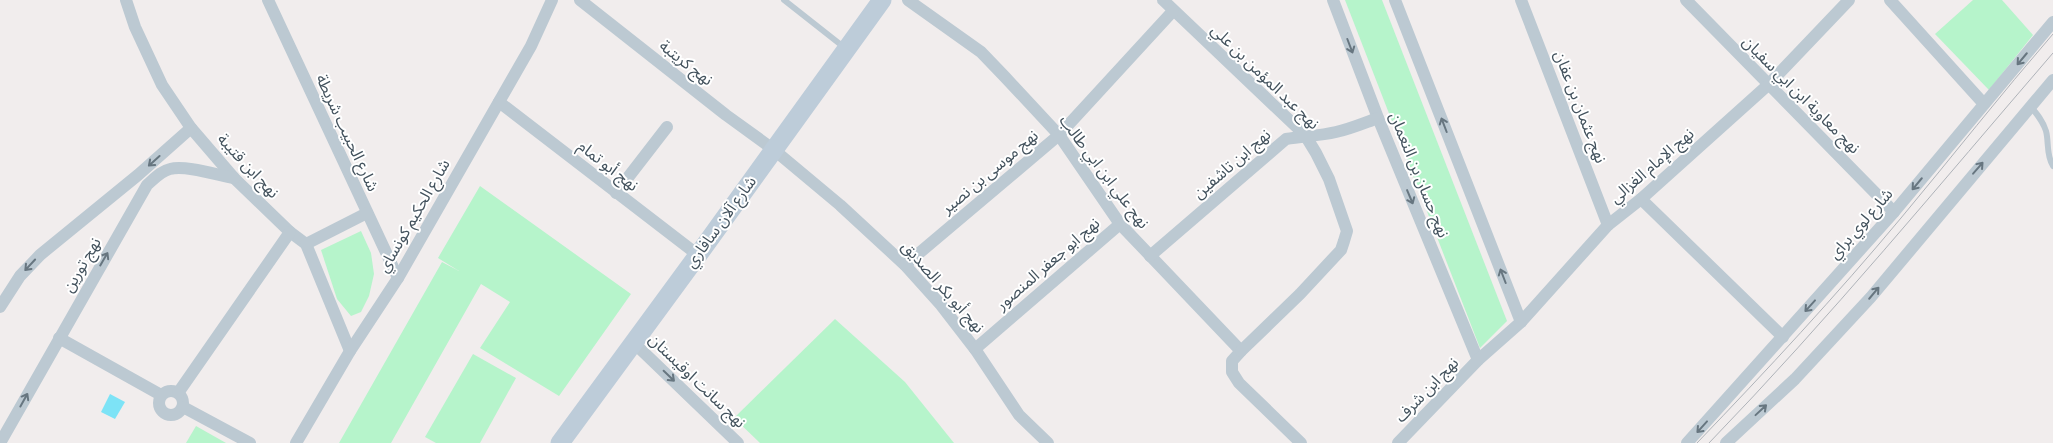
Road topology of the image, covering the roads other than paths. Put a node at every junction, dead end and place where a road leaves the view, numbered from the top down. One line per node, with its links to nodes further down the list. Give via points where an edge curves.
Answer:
1 (126, 0): 25 (street, نهج ابن قتيبة, via 162,85)
2 (268, 0): 35 (street, شارع الحبيب شريطة)
3 (552, 0): 20 (street, شارع الحكيم كونساي, via 531,46)
4 (580, 0): 28 (street, نهج كريتبة)
5 (784, 0): 17 (lane)
6 (882, 0): 17 (street, شارع آلان سافاري)
7 (908, 0): 26 (street, نهج علي ابن ابي طالب, via 982,52)
8 (1163, 0): 15 (street, نهج عبد المؤمن بن علي)
9 (1333, 0): 23 (street, نهج حسان بن النعمان, one-way to 23)
10 (1395, 0): 45 (street, one-way to 10)
11 (1521, 0): 37 (street, نهج عثمان بن عفان)
12 (1686, 0): 19 (street, نهج معاوية ابن ابي سفيان)
13 (1849, 0): 19 (street, نهج الإمام الغزالي)
14 (1890, 0): 21 (street)
15 (1173, 11): 26 (street, نهج موسى بن نصير); 27 (street, نهج عبد المؤمن بن علي)
16 (2053, 22): 21 (street, شارع لوي براي, one-way to 21)
17 (846, 49): 28 (street, شارع آلان سافاري)
18 (2053, 80): 22 (street)
19 (1768, 85): 33 (street, نهج الإمام الغزالي); 34 (street, نهج معاوية ابن ابي سفيان)
20 (499, 102): 32 (street, نهج أبو تمام); 43 (street, شارع الحكيم كونساي)
21 (1984, 104): 34 (street, شارع لوي براي, one-way to 34)
22 (2031, 106): 29 (lane, via 2046,132); 65 (street, one-way to 22, via 1795,379 1871,297)
23 (1378, 118): 27 (street, نهج ابن تاشفين, via 1340,132); 52 (street, نهج حسان بن النعمان, one-way to 52)
24 (667, 127): 32 (street)
25 (191, 128): 30 (street, نهج ابن قتيبة); 31 (street, نهج تورين, one-way to 31)
26 (1059, 135): 36 (street, نهج علي ابن ابي طالب); 42 (street, نهج موسى بن نصير)
27 (1305, 135): 41 (street, نهج ابن تاشفين, via 1286,139); 51 (street, نهج عبد المؤمن بن علي, via 1329,179 1346,231 1344,241 1341,250)
28 (773, 149): 40 (street, شارع آلان سافاري); 42 (street, نهج أبو بكر الصديق)
29 (2053, 166)
30 (234, 178): 31 (street, نهج تورين, via 171,169); 38 (street, نهج ابن قتيبة)
31 (143, 180): 44 (street, نهج تورين, one-way to 44, via 40,255 20,276); 47 (street, نهج تورين, one-way to 31)
32 (616, 192): 40 (street, نهج أبو تمام)
33 (1641, 199): 37 (street, نهج الإمام الغزالي); 46 (street)
34 (1894, 212): 46 (street, شارع لوي براي, one-way to 46)
35 (367, 213): 39 (street); 43 (street, شارع الحبيب شريطة)
36 (1120, 224): 41 (street, نهج علي ابن ابي طالب); 49 (street, نهج ابو جعفر المنصور)
37 (1608, 225): 45 (street, نهج الإمام الغزالي)
38 (290, 232): 39 (street, نهج ابن قتيبة); 53 (street)
39 (306, 244): 50 (street)
40 (698, 255): 48 (street, شارع آلان سافاري)
41 (1150, 256): 51 (street, نهج علي ابن ابي طالب)
42 (905, 265): 49 (street, نهج أبو بكر الصديق)
43 (398, 278): 50 (street, شارع الحكيم كونساي)
44 (0, 307)
45 (1521, 322): 52 (street, نهج الإمام الغزالي)
46 (1783, 337): 64 (street, شارع لوي براي, one-way to 64)
47 (59, 338): 54 (street); 56 (street, نهج تورين, one-way to 47)
48 (634, 343): 59 (street, شارع آلان سافاري); 60 (street, نهج سانت اوقيستان, one-way to 60)
49 (975, 349): 61 (street, نهج أبو بكر الصديق, via 1019,415)
50 (350, 351): 58 (street, شارع الحكيم كونساي)
51 (1241, 351): 62 (street, via 1232,361 1232,372 1239,383)
52 (1478, 360): 63 (street, نهج ابن شرف)
53 (178, 393): 54 (street, via 171,390); 55 (street, via 183,399)
54 (161, 395): 55 (street, via 160,407 165,414 174,415)
55 (183, 406): 57 (street)
56 (0, 442)
57 (250, 443)
58 (296, 443)
59 (560, 443)
60 (738, 443)
61 (1048, 443)
62 (1301, 443)
63 (1398, 443)
64 (1688, 443)
65 (1726, 443)

